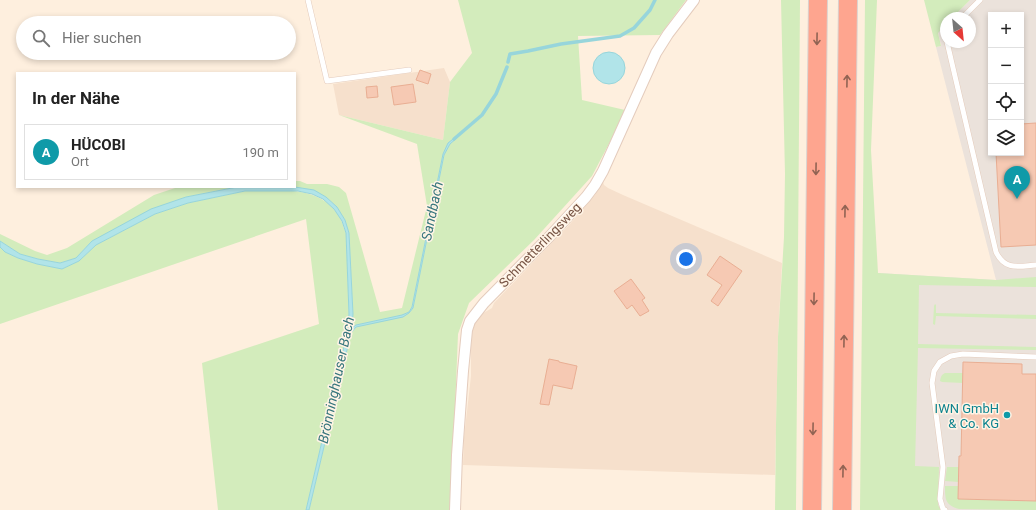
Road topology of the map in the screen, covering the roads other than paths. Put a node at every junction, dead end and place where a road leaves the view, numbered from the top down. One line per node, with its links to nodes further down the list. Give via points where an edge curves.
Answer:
1 (308, 0): 8 (lane, via 327,81)
2 (694, 0): 11 (street, Schmetterlingsweg, via 656,53 595,185 550,236 484,302 470,321 463,370)
3 (818, 0): 12 (highway, one-way to 12)
4 (848, 0): 13 (highway, one-way to 4)
5 (980, 0): 6 (lane)
6 (968, 12)
7 (948, 48): 9 (lane, via 996,252 1003,262 1015,267)
8 (409, 70)
9 (1036, 265)
10 (1036, 357): 14 (lane, via 963,354 951,356 940,362 934,371 932,383 943,467 940,499)
11 (455, 510)
12 (812, 510)
13 (842, 510)
14 (944, 510)

